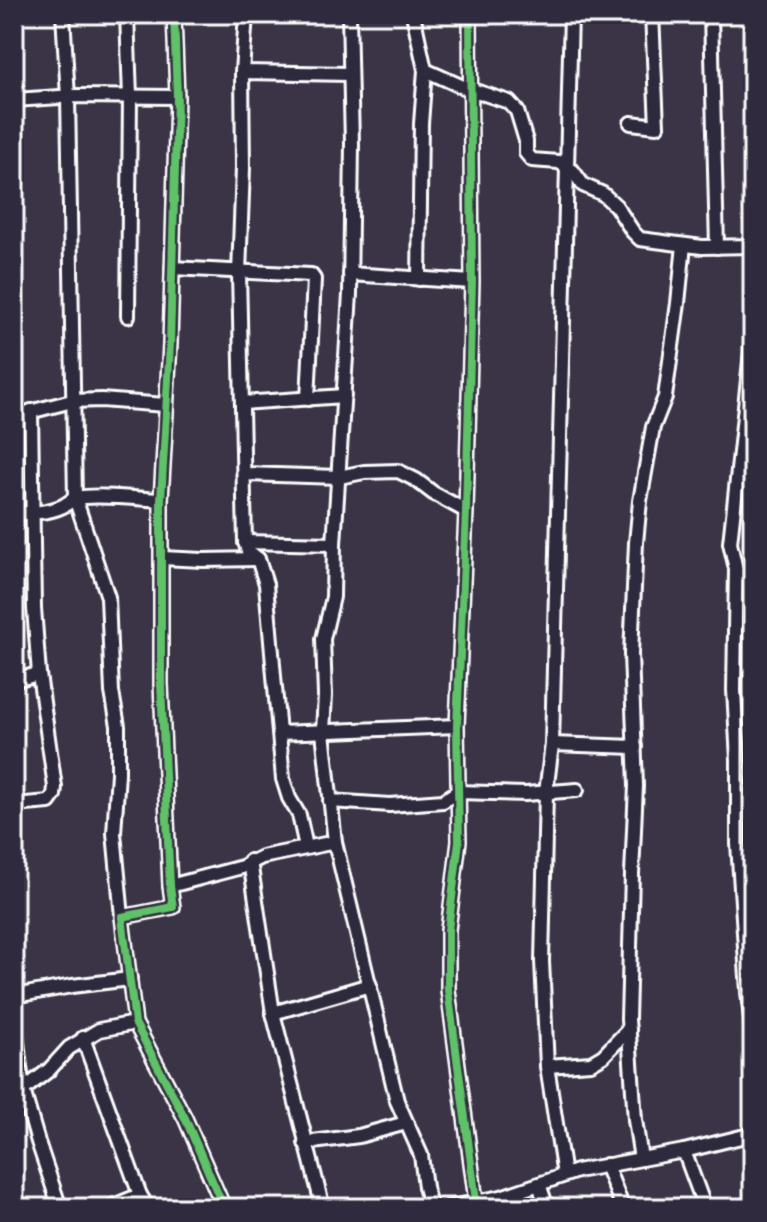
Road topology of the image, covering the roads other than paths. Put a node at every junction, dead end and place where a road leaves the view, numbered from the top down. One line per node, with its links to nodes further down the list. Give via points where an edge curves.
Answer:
1 (63, 14): 15 (street)
2 (127, 14): 16 (street)
3 (174, 14): 17 (street)
4 (246, 14): 12 (street)
5 (349, 14): 13 (street)
6 (413, 14): 11 (street)
7 (470, 14): 14 (street)
8 (571, 14): 20 (street)
9 (652, 14): 19 (street, via 657,126)
10 (711, 14): 23 (street)
11 (425, 70): 14 (street); 27 (street)
12 (242, 72): 13 (street); 25 (street)
13 (350, 74): 26 (street)
14 (470, 89): 20 (street, via 509,102 517,111 532,160); 28 (street)
15 (68, 97): 16 (street); 18 (street); 33 (street)
16 (130, 97): 17 (street); 29 (street)
17 (177, 97): 24 (street)
18 (14, 100)
19 (631, 123)
20 (567, 167): 21 (street, via 583,185 616,206 640,239); 54 (street)
21 (684, 245): 23 (street); 55 (street, via 665,397 653,427 636,537 631,654)
22 (753, 246): 23 (street)
23 (717, 247)
24 (172, 268): 25 (street); 35 (street)
25 (239, 273): 32 (street, via 314,279); 34 (street)
26 (350, 274): 27 (street); 31 (street)
27 (419, 279): 28 (street)
28 (472, 282): 42 (street)
29 (128, 316)
30 (753, 334): 62 (street, via 730,543 736,569)
31 (344, 396): 32 (street); 39 (street)
32 (308, 399): 34 (street)
33 (72, 401): 35 (street); 36 (street); 40 (street)
34 (242, 403): 38 (street)
35 (165, 405): 41 (street)
36 (31, 411): 37 (street); 44 (street)
37 (14, 416)
38 (244, 474): 39 (street); 45 (street)
39 (339, 477): 42 (street, via 398,471); 46 (street)
40 (75, 498): 41 (street); 44 (street); 67 (street, via 108,597 118,726 114,833)
41 (161, 500): 47 (street)
42 (466, 511): 51 (street)
43 (14, 513): 44 (street)
44 (34, 513): 49 (street)
45 (245, 542): 46 (street); 48 (street)
46 (334, 544): 52 (street, via 333,597 323,639)
47 (162, 558): 48 (street); 66 (street, via 161,684)
48 (258, 559): 53 (street, via 266,584)
49 (39, 674): 50 (street); 60 (street, via 54,795 49,802)
50 (14, 680)
51 (457, 726): 52 (street); 57 (street)
52 (323, 732): 53 (street); 59 (street)
53 (279, 733): 64 (street, via 283,779)
54 (552, 744): 55 (street); 58 (street)
55 (635, 747): 74 (street)
56 (577, 790): 58 (street)
57 (457, 792): 58 (street); 59 (street, via 443,801 411,804); 89 (street, via 459,841 448,930 448,990)
58 (546, 793): 77 (street, via 542,961)
59 (330, 801): 61 (street)
60 (14, 805)
61 (335, 842): 64 (street); 69 (street)
62 (738, 844): 63 (street); 75 (street)
63 (753, 844)
64 (306, 847): 65 (street)
65 (250, 861): 66 (street); 71 (street)
66 (170, 886): 67 (street, via 173,907)
67 (122, 917): 68 (street)
68 (130, 979): 70 (street); 73 (street)
69 (370, 985): 71 (street); 80 (street)
70 (14, 996)
71 (273, 1013): 82 (street)
72 (14, 1019): 78 (street)
73 (135, 1023): 76 (street); 94 (street)
74 (629, 1029): 77 (street, via 591,1063); 84 (street)
75 (753, 1036)
76 (83, 1038): 78 (street); 88 (street)
77 (547, 1066): 86 (street)
78 (23, 1090): 79 (street); 91 (street)
79 (14, 1105)
80 (406, 1123): 82 (street); 96 (street, via 421,1155)
81 (753, 1134): 83 (street)
82 (305, 1143): 95 (street)
83 (684, 1151): 84 (street); 100 (street)
84 (641, 1159): 85 (street)
85 (606, 1165): 86 (street); 99 (street)
86 (564, 1175): 87 (street)
87 (539, 1184): 89 (street); 98 (street)
88 (140, 1195): 92 (street); 93 (street)
89 (476, 1201): 90 (street)
90 (462, 1207): 97 (street)
91 (60, 1208)
92 (108, 1208)
93 (148, 1208)
94 (224, 1208)
95 (323, 1208)
96 (431, 1208)
97 (447, 1208)
98 (547, 1208)
99 (623, 1208)
100 (705, 1208)

